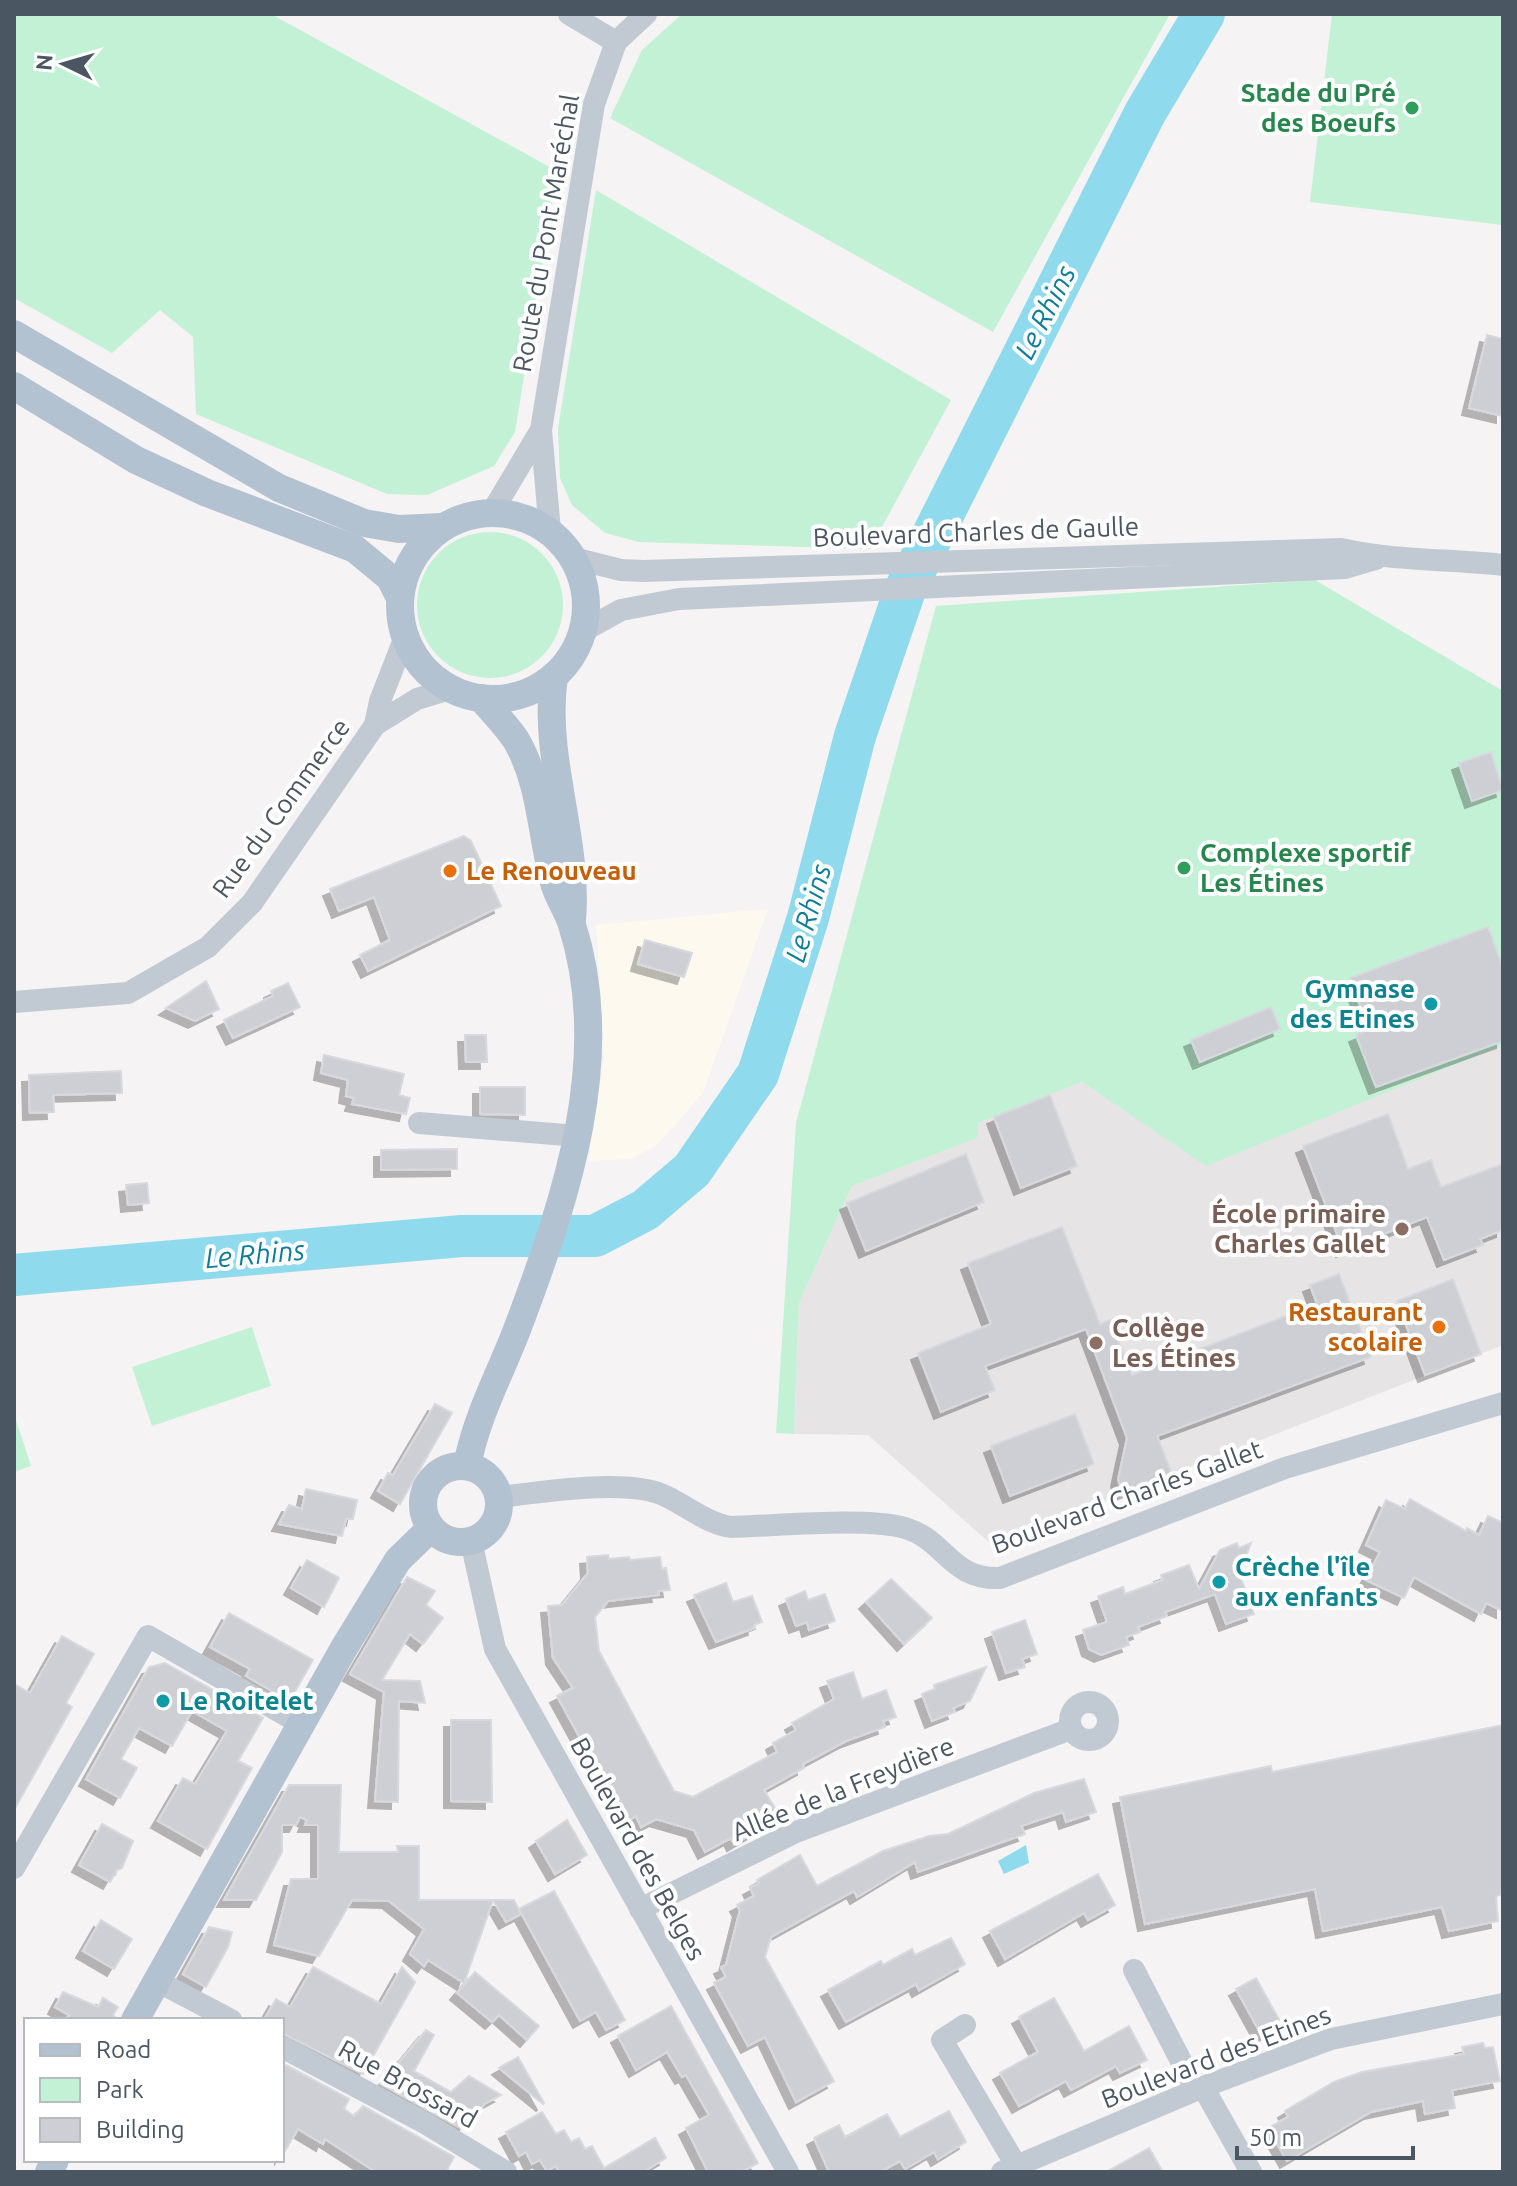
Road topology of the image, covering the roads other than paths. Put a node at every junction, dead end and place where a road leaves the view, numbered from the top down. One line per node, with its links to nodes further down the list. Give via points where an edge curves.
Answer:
1 (569, 14): 3 (street)
2 (646, 14): 3 (street, Route du Pont Maréchal)
3 (616, 42): 6 (street, Route du Pont Maréchal, via 594,104)
4 (14, 334): 8 (main road, via 279,488 364,523 399,529)
5 (14, 386): 13 (main road, via 150,466 355,549 390,578)
6 (541, 430): 7 (street, Route du Pont Maréchal); 9 (street, Route du Pont Maréchal)
7 (492, 512): 8 (main road); 9 (main road, via 522,517)
8 (442, 527): 13 (main road, via 421,546)
9 (550, 531): 10 (main road)
10 (573, 558): 11 (street, Boulevard Charles de Gaulle, via 644,571 1341,549); 14 (main road, via 585,593)
11 (1381, 558): 12 (street, Boulevard Charles de Gaulle); 14 (street, Boulevard Charles de Gaulle, via 1345,568 641,604)
12 (1503, 565)
13 (400, 598): 15 (main road)
14 (583, 631): 16 (main road, via 572,656)
15 (405, 637): 17 (main road, via 423,667); 19 (street, Rue du Commerce)
16 (554, 676): 18 (main road, via 520,695); 20 (main road, via 553,751 576,882)
17 (450, 689): 18 (main road); 19 (street, Rue du Commerce, via 417,699)
18 (481, 698): 20 (main road, via 516,740 530,771 555,887)
19 (375, 725): 21 (street, Rue du Commerce, via 252,903 208,947 128,993)
20 (572, 925): 23 (main road, via 588,1024)
21 (14, 1002)
22 (419, 1123): 23 (street)
23 (578, 1136): 25 (main road, via 521,1320 475,1427)
24 (1503, 1403): 26 (street, Boulevard Charles Gallet, via 1285,1468 1000,1578 981,1578 955,1566 927,1537 891,1525 731,1527 712,1524 649,1490)
25 (467, 1466): 26 (main road, via 488,1476); 27 (main road, via 445,1469 428,1485 423,1506)
26 (499, 1497): 28 (main road, via 500,1509 490,1529)
27 (431, 1528): 28 (main road, via 449,1541); 29 (main road, via 398,1560)
28 (471, 1541): 32 (street, Boulevard des Belges, via 495,1649)
29 (301, 1724): 31 (street, via 148,1636); 34 (main road)
30 (1071, 1729): 32 (street, Allée de la Freydière, via 796,1832)
31 (14, 1868)
32 (640, 1909): 43 (street, Boulevard des Belges)
33 (1134, 1970): 40 (street)
34 (157, 1981): 36 (main road); 37 (street)
35 (1503, 2004): 40 (street, Boulevard des Etines, via 1331,2039)
36 (136, 2018)
37 (227, 2018)
38 (965, 2025): 41 (street, via 942,2040)
39 (284, 2048): 42 (street, Rue Brossard)
40 (1199, 2088): 41 (street, Boulevard des Etines); 44 (street)
41 (1013, 2170)
42 (506, 2172)
43 (788, 2172)
44 (1251, 2172)

